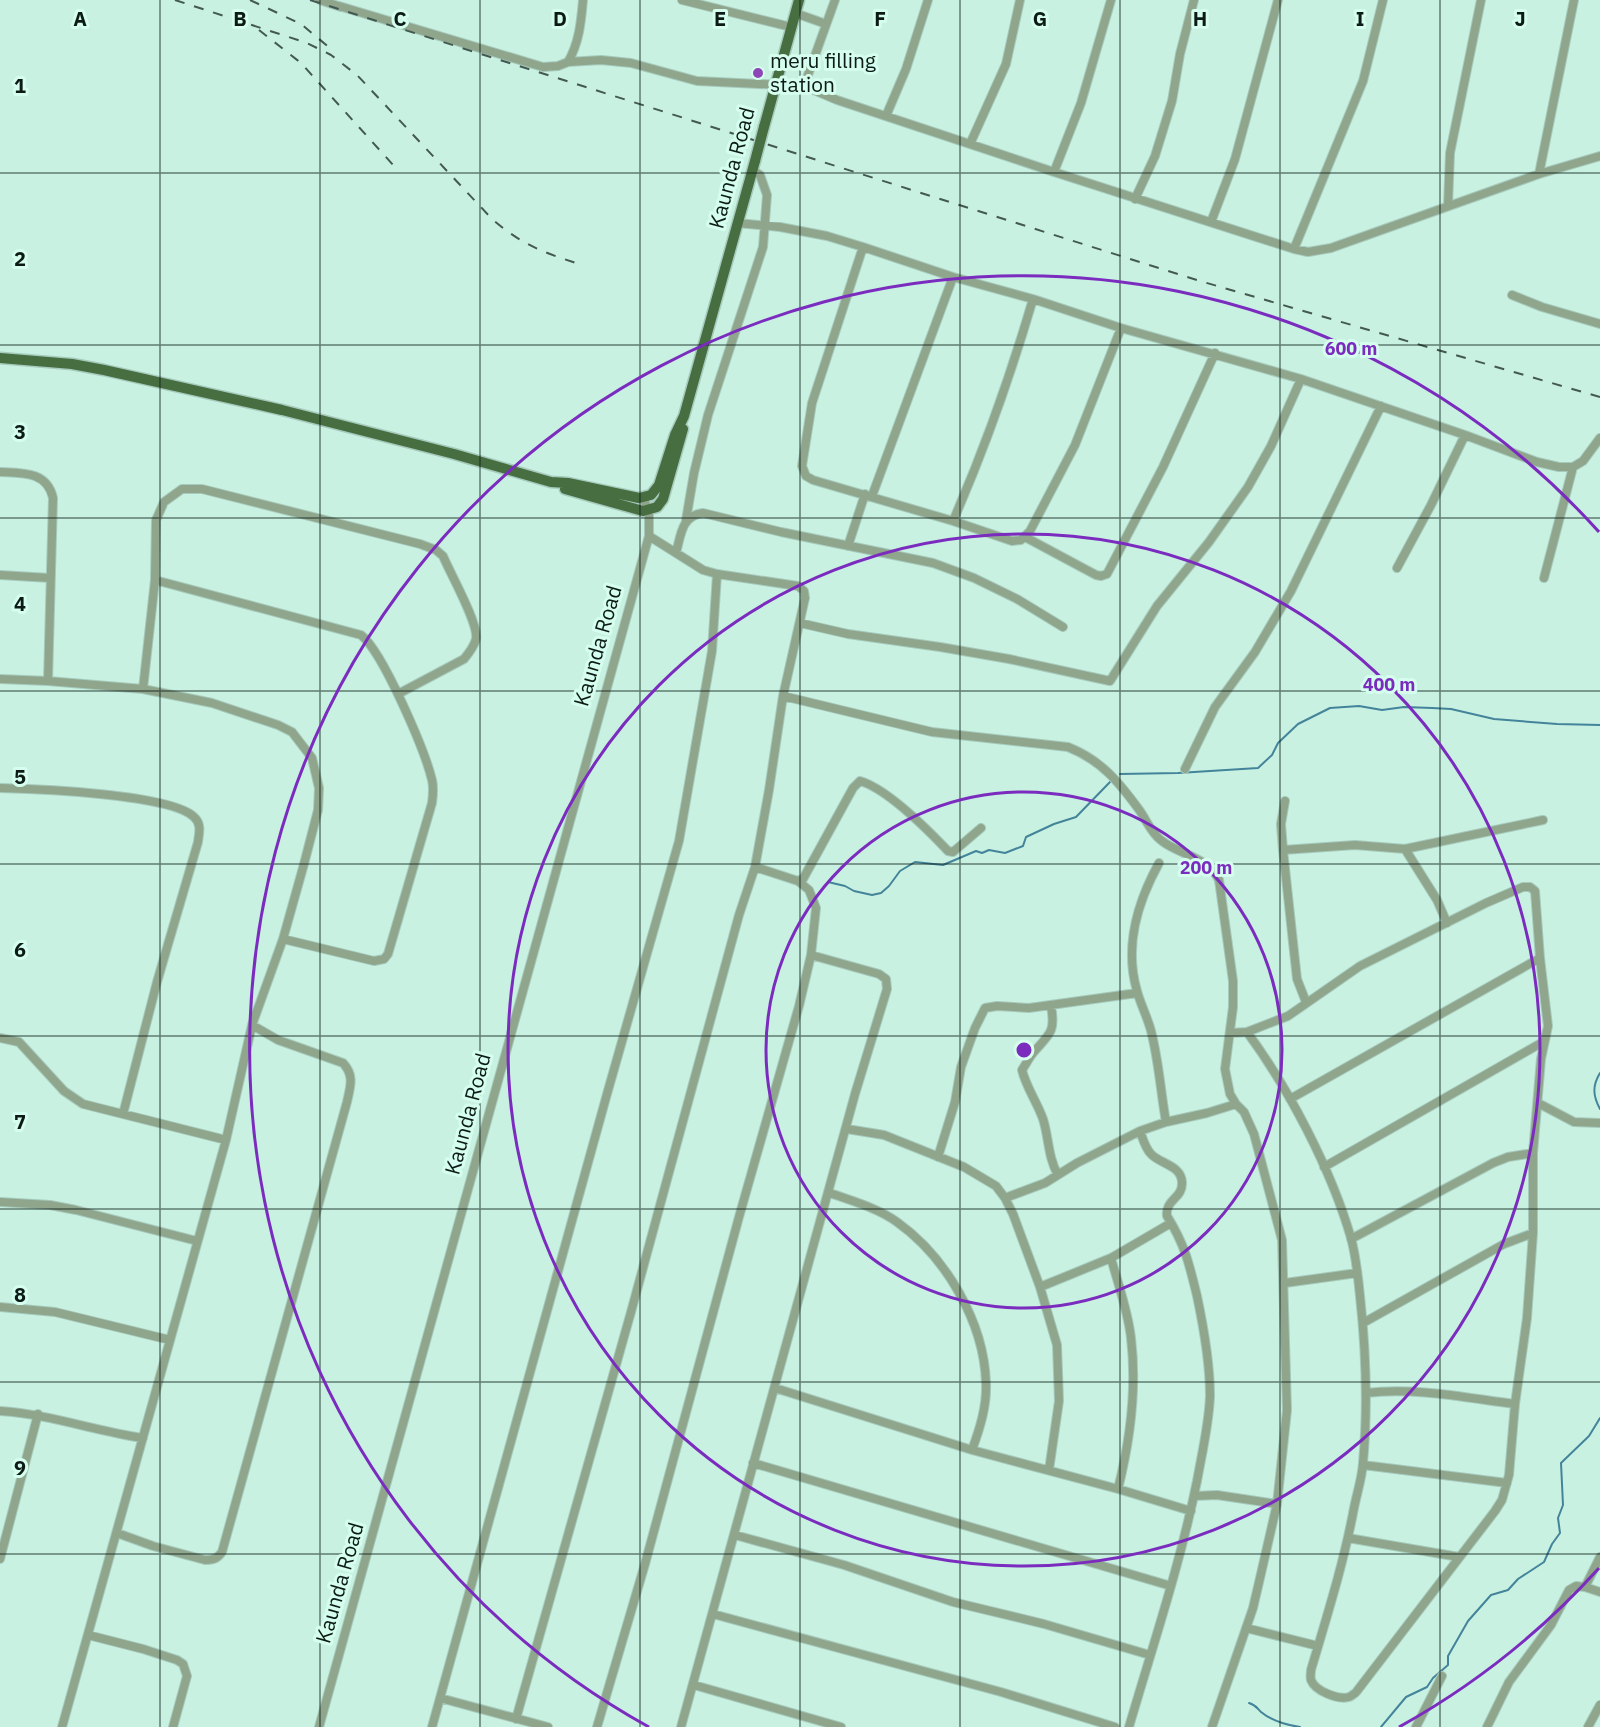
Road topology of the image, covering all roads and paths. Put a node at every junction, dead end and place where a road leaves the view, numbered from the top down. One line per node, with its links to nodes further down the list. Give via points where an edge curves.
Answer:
1 (320, 0): 14 (street)
2 (583, 0): 18 (street, via 576,49)
3 (682, 0): 17 (street)
4 (799, 0): 15 (main road, Kaunda Road)
5 (835, 0): 16 (street)
6 (928, 0): 21 (street)
7 (1020, 0): 22 (street, via 1006,64)
8 (1111, 0): 25 (street, via 1082,103)
9 (1194, 0): 27 (street, via 1172,101 1155,156)
10 (1278, 0): 29 (street, via 1235,159)
11 (1383, 0): 33 (street, via 1363,81)
12 (1481, 0): 28 (street, via 1450,153)
13 (1574, 0): 26 (street)
14 (336, 3): 18 (street, via 543,67)
15 (795, 14): 16 (street); 17 (main road, Kaunda Road)
16 (826, 24): 20 (street)
17 (791, 27): 19 (main road, Kaunda Road)
18 (568, 62): 19 (street, via 631,63 697,81)
19 (776, 85): 20 (street); 24 (main road, Kaunda Road, bridge)
20 (804, 86): 21 (street)
21 (886, 117): 22 (street)
22 (970, 144): 25 (street)
23 (1600, 156): 26 (street)
24 (753, 165): 30 (main road, Kaunda Road); 31 (street, via 767,195)
25 (1054, 172): 27 (street)
26 (1539, 174): 28 (street)
27 (1135, 199): 29 (street)
28 (1448, 206): 33 (street, via 1331,248 1308,252)
29 (1210, 222): 33 (street)
30 (737, 223): 31 (street); 43 (main road, Kaunda Road)
31 (765, 226): 32 (street, via 827,236); 52 (street, via 763,247 703,431)
32 (863, 247): 34 (street); 48 (street, via 812,404 802,465 806,476 813,480)
33 (1294, 249)
34 (953, 277): 36 (street); 48 (street)
35 (1512, 295): 37 (street)
36 (1034, 299): 38 (street); 53 (street, via 975,472)
37 (1600, 324)
38 (1121, 328): 39 (street); 55 (street, via 1075,445)
39 (1215, 353): 41 (street); 55 (street, via 1163,467 1107,574 1095,575)
40 (0, 358): 50 (main road, via 104,370 293,413)
41 (1301, 379): 42 (street); 64 (street, via 1248,487 1157,606 1110,681 1009,659)
42 (1381, 406): 44 (street); 71 (street, via 1291,591 1255,652 1215,707)
43 (684, 416): 49 (main road, Kaunda Road, via 659,485); 51 (main road, Kaunda Road, via 682,437 663,499)
44 (1465, 435): 46 (street, via 1538,462); 58 (street)
45 (1600, 438): 46 (street, via 1583,461)
46 (1573, 467): 62 (street)
47 (0, 472): 61 (street, via 36,476 49,487 53,498)
48 (868, 495): 53 (street); 56 (street)
49 (644, 498): 50 (main road); 51 (street, Kaunda Road)
50 (632, 503): 51 (main road)
51 (648, 511): 54 (street, Kaunda Road)
52 (686, 521): 56 (street, via 693,514 703,513); 57 (street)
53 (953, 521): 55 (street, via 1012,542)
54 (649, 536): 57 (street); 156 (street, Kaunda Road)
55 (1025, 537)
56 (848, 546): 65 (street, via 954,570 1017,599)
57 (676, 553): 59 (street)
58 (1397, 568)
59 (717, 574): 64 (street, via 802,588 805,598); 151 (street, via 712,651 679,841)
60 (0, 575): 61 (street)
61 (50, 578): 67 (street)
62 (1544, 578)
63 (155, 580): 68 (street); 69 (street, via 361,635 369,641); 69 (street, via 159,511 164,502 190,488 429,547 442,556 475,625 476,640 464,659)
64 (800, 623): 70 (street)
65 (1063, 627)
66 (0, 679): 67 (street)
67 (48, 681): 68 (street)
68 (143, 689): 82 (street, via 212,703 278,725 292,732 312,758 319,788 318,810)
69 (398, 694): 82 (street, via 434,792 388,954 374,961)
70 (783, 696): 79 (street); 90 (street, via 932,732 1068,747 1100,763 1155,836 1215,871 1233,981)
71 (1185, 769)
72 (0, 788): 96 (street, via 137,799 180,809 196,818 199,825 198,843)
73 (1285, 801): 77 (street, via 1281,824)
74 (1544, 820): 76 (street)
75 (981, 828): 80 (street, via 953,852 948,851 917,820 860,781 806,876)
76 (1405, 849): 77 (street, via 1355,844); 81 (street)
77 (1283, 850): 86 (street, via 1297,979)
78 (1159, 863): 85 (street, via 1146,886 1134,923 1132,968)
79 (755, 867): 80 (street); 153 (street)
80 (798, 881): 83 (street, via 815,901)
81 (1447, 923): 84 (street, via 1530,887 1536,895); 86 (street, via 1360,966)
82 (283, 939): 88 (street)
83 (811, 955): 99 (street, via 886,979 887,989); 159 (street)
84 (1540, 958): 92 (street, via 1548,1026); 93 (street)
85 (1137, 993): 87 (street); 97 (street, via 1155,1046)
86 (1306, 1002): 89 (street, via 1288,1016)
87 (1051, 1006): 103 (street, via 985,1008 961,1067); 105 (street, via 1054,1020 1050,1036 1022,1070 1039,1108 1051,1162)
88 (252, 1025): 101 (street); 135 (street, via 278,1040 343,1063 352,1077 347,1102 222,1552 218,1558 205,1560)
89 (1247, 1032): 90 (street); 93 (street)
90 (1230, 1033): 95 (street, via 1225,1069)
91 (0, 1038): 96 (street, via 20,1042 64,1091 83,1104)
92 (1543, 1042): 94 (street); 104 (street)
93 (1290, 1099): 104 (street)
94 (1538, 1103): 98 (street, via 1574,1122); 102 (street)
95 (1236, 1104): 97 (street); 115 (street, via 1254,1134 1276,1211)
96 (123, 1114): 101 (street)
97 (1166, 1122): 100 (street)
98 (1600, 1123)
99 (847, 1129): 103 (street, via 884,1136); 106 (street)
100 (1140, 1131): 105 (street); 109 (street, via 1151,1154 1179,1173 1182,1181 1180,1192 1167,1206)
101 (226, 1140): 112 (street)
102 (1533, 1153): 110 (street); 111 (street, via 1493,1163)
103 (938, 1157): 107 (street, via 982,1177)
104 (1324, 1167): 111 (street)
105 (1058, 1175): 107 (street)
106 (830, 1192): 120 (street); 126 (street, via 896,1221 922,1244 969,1312 978,1336 986,1384 983,1413)
107 (1005, 1198): 116 (street)
108 (0, 1202): 112 (street, via 76,1210)
109 (1171, 1222): 113 (street); 132 (street, via 1183,1242 1189,1264 1204,1330 1208,1372 1210,1396)
110 (1533, 1233): 118 (street, via 1504,1244); 122 (street)
111 (1351, 1239): 114 (street)
112 (197, 1241): 119 (street)
113 (1111, 1258): 116 (street); 131 (street, via 1131,1337 1133,1368 1129,1431)
114 (1357, 1273): 115 (street); 118 (street)
115 (1285, 1283): 133 (street, via 1287,1410)
116 (1040, 1287): 129 (street, via 1057,1346 1059,1375 1058,1417)
117 (0, 1307): 119 (street, via 55,1312)
118 (1363, 1323): 121 (street)
119 (170, 1340): 125 (street)
120 (775, 1388): 126 (street); 127 (street)
121 (1366, 1393): 122 (street, via 1440,1394); 128 (street)
122 (1515, 1404): 130 (street)
123 (0, 1411): 124 (street)
124 (38, 1414): 125 (street); 140 (street)
125 (143, 1438): 135 (street)
126 (972, 1450): 129 (street)
127 (753, 1464): 136 (street); 141 (street)
128 (1363, 1465): 130 (street); 137 (street)
129 (1049, 1470): 131 (street)
130 (1507, 1484): 138 (street, via 1502,1500)
131 (1118, 1489): 134 (street)
132 (1194, 1496): 133 (street, via 1217,1495); 134 (street)
133 (1277, 1504): 145 (street)
134 (1191, 1511): 141 (street)
135 (117, 1533): 146 (street)
136 (735, 1535): 144 (street); 148 (street, via 844,1565 953,1602)
137 (1348, 1538): 138 (street); 147 (street)
138 (1459, 1557): 147 (street, via 1349,1697 1326,1693 1311,1680)
139 (1600, 1557): 142 (street)
140 (0, 1559)
141 (1171, 1586): 148 (street)
142 (1585, 1587): 143 (street); 166 (street, via 1569,1590 1551,1625 1509,1682)
143 (1600, 1592)
144 (713, 1614): 150 (street); 162 (street)
145 (1246, 1628): 147 (street); 164 (street)
146 (88, 1635): 154 (street); 155 (street, via 183,1664 187,1676)
147 (1318, 1646)
148 (1150, 1655): 163 (street)
149 (1442, 1676): 165 (street)
150 (694, 1685): 160 (street); 161 (street)
151 (440, 1698): 153 (street); 157 (street)
152 (1600, 1705): 167 (street)
153 (516, 1719): 158 (street)
154 (62, 1727)
155 (172, 1727)
156 (319, 1727)
157 (432, 1727)
158 (548, 1727)
159 (597, 1727)
160 (681, 1727)
161 (841, 1727)
162 (1115, 1727)
163 (1129, 1727)
164 (1212, 1727)
165 (1416, 1727)
166 (1487, 1727)
167 (1588, 1727)

